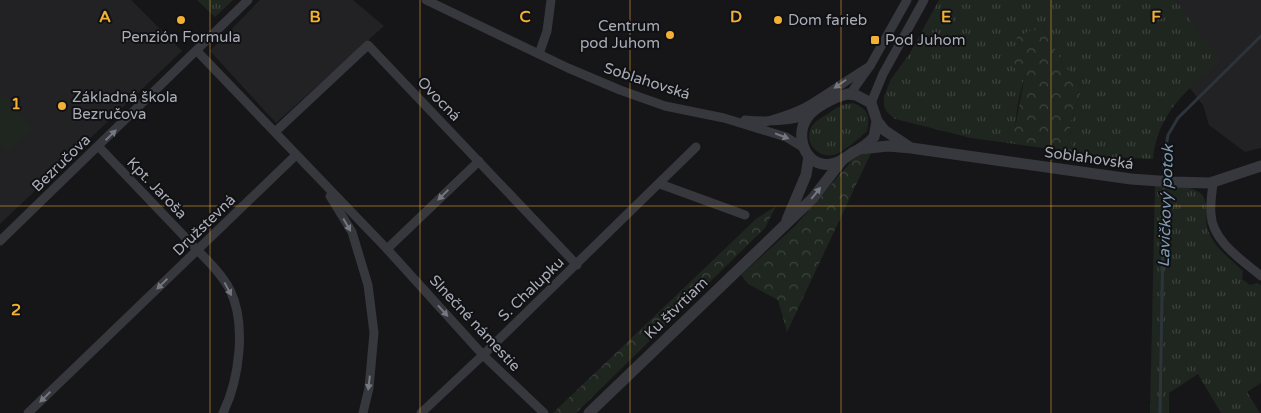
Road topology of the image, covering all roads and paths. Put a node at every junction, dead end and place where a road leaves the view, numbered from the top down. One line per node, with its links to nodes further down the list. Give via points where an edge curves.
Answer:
1 (248, 0): 6 (street, Bezručova)
2 (426, 0): 7 (street, Soblahovská)
3 (551, 0): 7 (street, via 547,31)
4 (907, 0): 8 (street)
5 (924, 0): 10 (street, via 883,74)
6 (197, 51): 14 (street); 15 (street, Bezručova, one-way to 6)
7 (539, 54): 12 (street, Soblahovská, via 665,106)
8 (870, 66): 9 (street); 11 (street, Soblahovská, one-way to 11, via 852,76)
9 (850, 94): 10 (street); 11 (street, via 833,98)
10 (871, 103): 13 (street)
11 (810, 110): 12 (street, Soblahovská, via 792,121); 19 (street, Ku štvrtiam, via 801,132)
12 (724, 118): 19 (street, Soblahovská, one-way to 19, via 786,137)
13 (877, 121): 17 (street, via 884,130); 18 (street, Ku štvrtiam, via 874,137)
14 (275, 132): 20 (street); 22 (street, Ovocná, via 368,46)
15 (99, 146): 29 (street, Bezručova); 31 (street, Kpt. Jaroša)
16 (696, 147): 26 (street, S. Chalupku)
17 (911, 148): 18 (street, Soblahovská); 24 (street, Soblahovská, via 1148,180)
18 (860, 149): 21 (street, Ku štvrtiam)
19 (806, 152): 21 (street, Ku štvrtiam, via 823,164); 28 (street, Ku štvrtiam, via 806,175)
20 (296, 155): 25 (street, Slnečné námestie); 31 (street, Družstevná)
21 (843, 159): 28 (street, Ku štvrtiam, one-way to 21, via 813,198)
22 (478, 161): 30 (street, one-way to 30); 32 (street, Ovocná)
23 (1261, 166): 24 (street, Soblahovská)
24 (1212, 182): 33 (street, via 1211,216 1217,234 1231,251)
25 (322, 183): 30 (street, Slnečné námestie); 37 (street, Slnečné námestie, one-way to 37, via 352,232 368,285 374,333)
26 (660, 184): 27 (street); 32 (street, S. Chalupku)
27 (745, 215)
28 (785, 224): 40 (street, Ku štvrtiam)
29 (0, 241)
30 (387, 249): 34 (street, Slnečné námestie, one-way to 34)
31 (198, 251): 35 (street, Družstevná, one-way to 35); 36 (street, Kpt. Jaroša, one-way to 36, via 230,291 237,316 239,345 236,372)
32 (577, 265): 34 (street, S. Chalupku)
33 (1261, 276)
34 (483, 355): 38 (street, S. Chalupku); 39 (street, Slnečné námestie)
35 (28, 413)
36 (223, 413)
37 (363, 413)
38 (421, 413)
39 (544, 413)
40 (589, 413)

